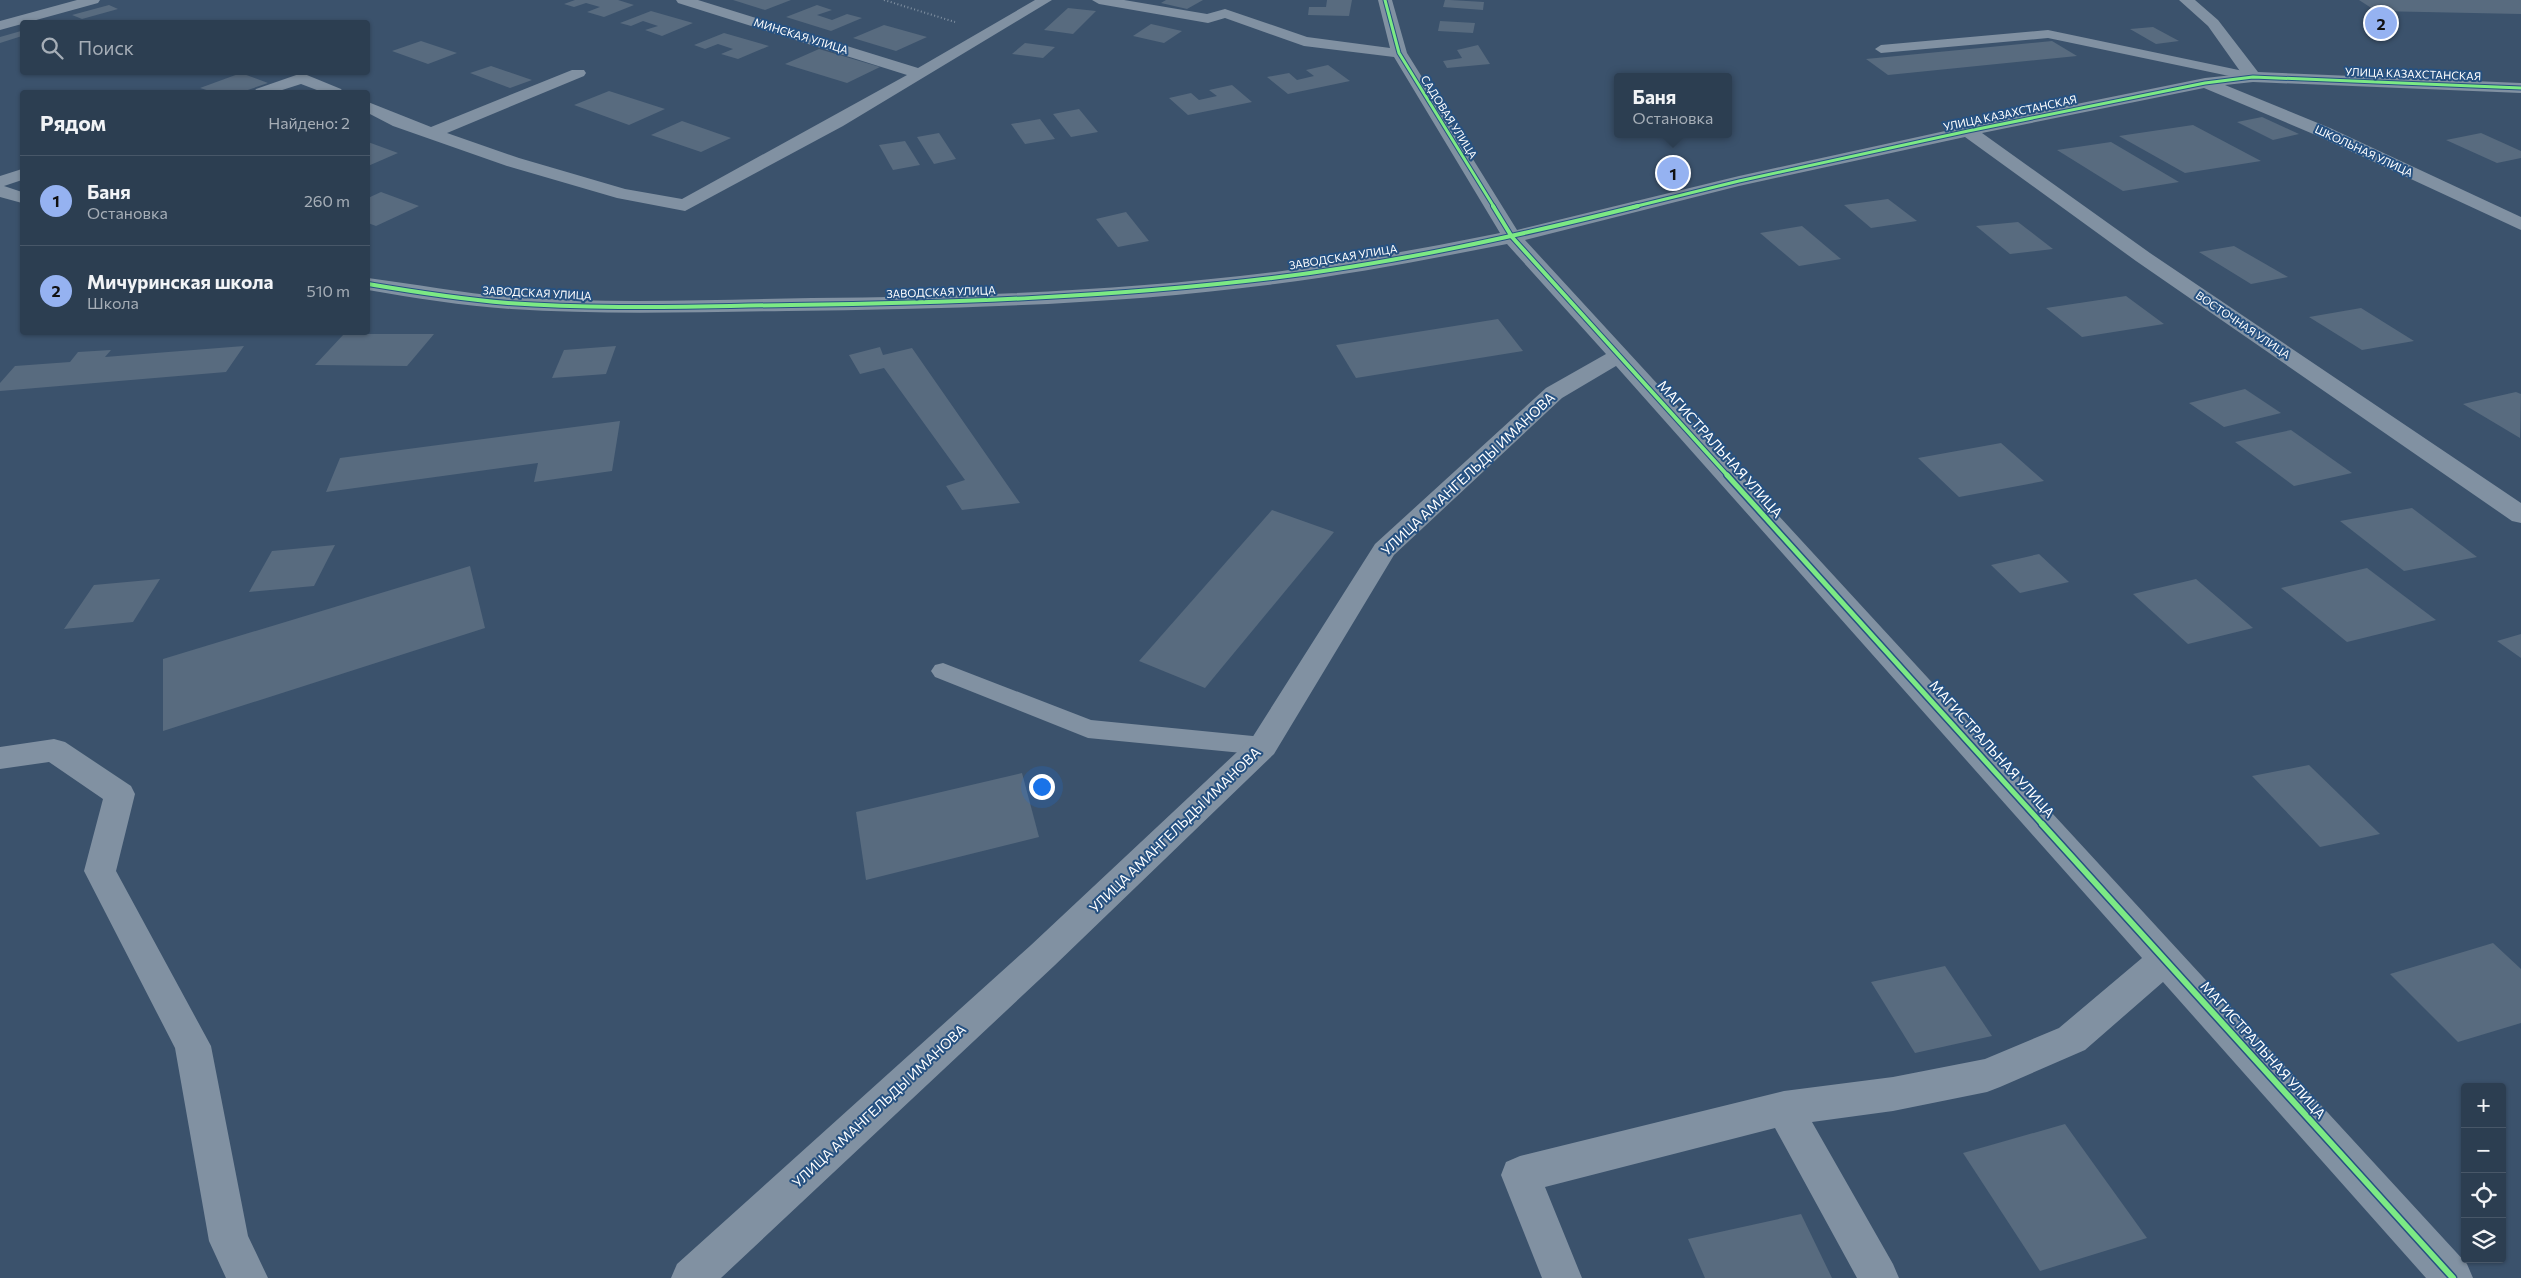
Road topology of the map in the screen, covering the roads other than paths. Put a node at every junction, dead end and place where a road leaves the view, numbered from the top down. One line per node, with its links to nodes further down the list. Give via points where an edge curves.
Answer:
1 (93, 0): 8 (street)
2 (683, 0): 13 (street, МИНСКАЯ УЛИЦА)
3 (1045, 0): 13 (street)
4 (1099, 0): 11 (street, via 1180,16 1208,18 1225,13 1304,41)
5 (1385, 0): 11 (street, САДОВАЯ УЛИЦА)
6 (2186, 0): 14 (street, via 2213,23)
7 (20, 20): 9 (street)
8 (21, 20)
9 (0, 26)
10 (1881, 49): 14 (lane, via 2048,34)
11 (1399, 53): 27 (street, САДОВАЯ УЛИЦА)
12 (578, 73): 21 (street)
13 (918, 73): 21 (street, via 837,122 686,205 623,194 513,162)
14 (2254, 77): 15 (street, УЛИЦА КАЗАХСТАНСКАЯ); 16 (street, УЛИЦА КАЗАХСТАНСКАЯ)
15 (2206, 83): 20 (street, УЛИЦА КАЗАХСТАНСКАЯ); 26 (street, ШКОЛЬНАЯ УЛИЦА, via 2324,132)
16 (2521, 88)
17 (268, 90): 18 (street, via 302,78)
18 (330, 90)
19 (370, 108): 21 (street)
20 (1968, 131): 27 (street, УЛИЦА КАЗАХСТАНСКАЯ, via 1730,183); 30 (street, ВОСТОЧНАЯ УЛИЦА, via 2143,257)
21 (432, 133)
22 (20, 175): 23 (street)
23 (0, 182)
24 (0, 191): 25 (street)
25 (20, 197)
26 (2521, 224)
27 (1512, 237): 28 (street, ЗАВОДСКАЯ УЛИЦА, via 1382,262 1274,278 1148,292 1016,299 844,305 610,307 510,303 438,296); 29 (street, МАГИСТРАЛЬНАЯ УЛИЦА)
28 (370, 284)
29 (1620, 355): 32 (street, УЛИЦА АМАНГЕЛЬДЫ ИМАНОВА, via 1554,393 1384,550); 34 (street, МАГИСТРАЛЬНАЯ УЛИЦА)
30 (2521, 515)
31 (943, 671): 32 (lane, via 1088,729)
32 (1264, 746): 37 (street, УЛИЦА АМАНГЕЛЬДЫ ИМАНОВА, via 1042,956)
33 (0, 758): 36 (street, via 54,750 120,794 100,871 193,1046 229,1242)
34 (2166, 958): 35 (street, via 2072,1038 1987,1075 1893,1094); 40 (street, МАГИСТРАЛЬНАЯ УЛИЦА)
35 (1784, 1108): 38 (street, via 1520,1175); 39 (street)
36 (248, 1278)
37 (691, 1278)
38 (1562, 1278)
39 (1879, 1278)
40 (2453, 1278)

